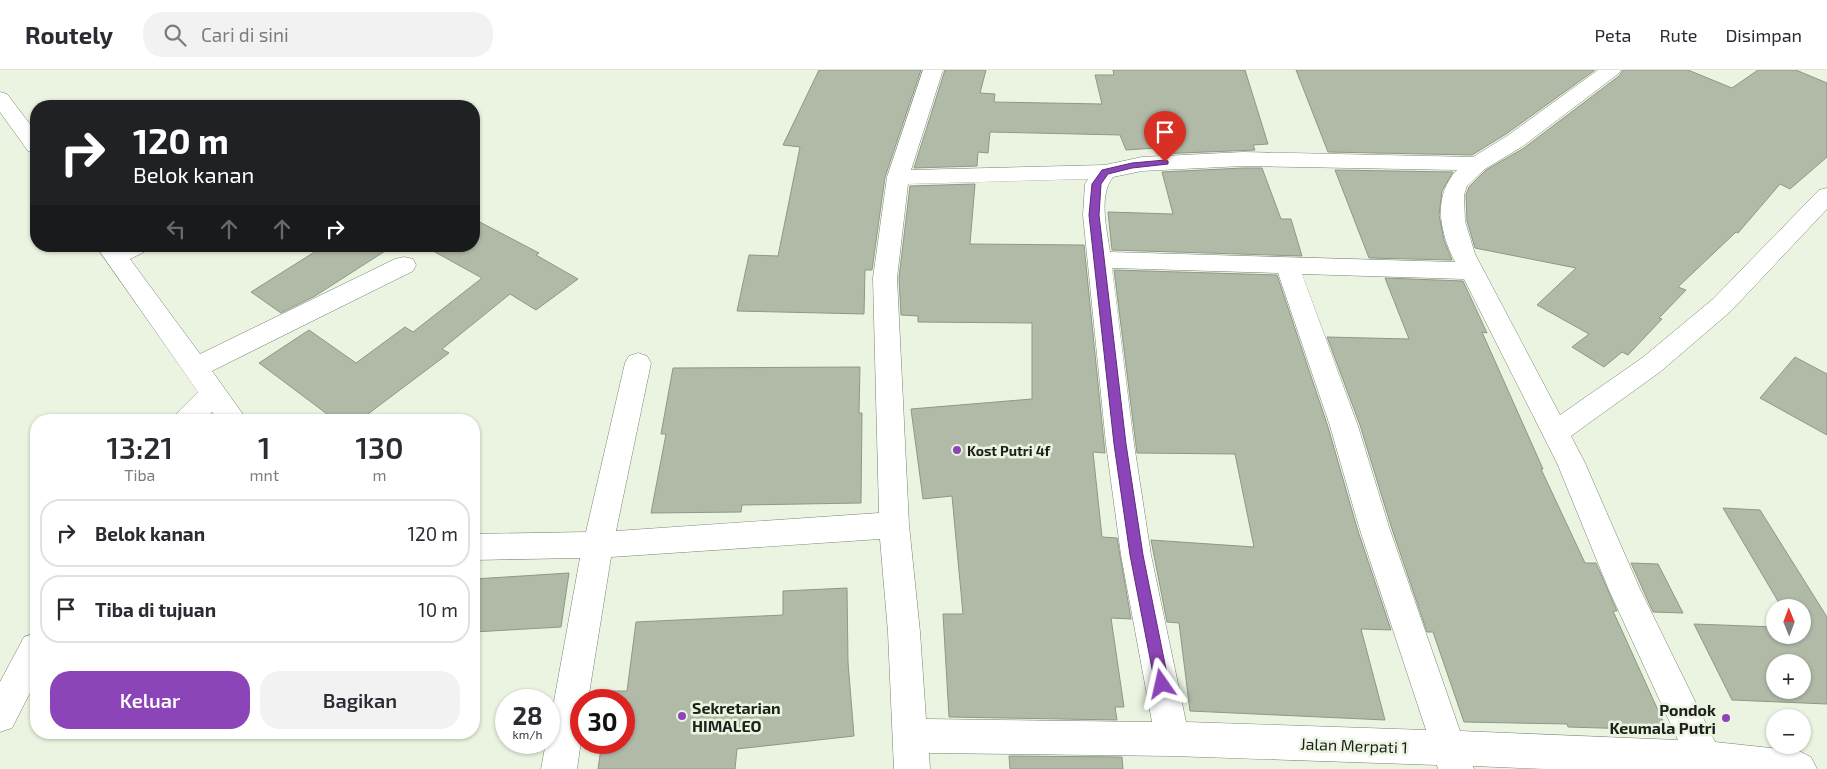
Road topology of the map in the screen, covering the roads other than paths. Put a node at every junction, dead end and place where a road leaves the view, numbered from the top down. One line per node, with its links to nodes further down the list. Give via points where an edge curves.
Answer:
1 (932, 70): 7 (street)
2 (1611, 70): 5 (street, via 1515,141)
3 (0, 98): 4 (street)
4 (30, 138)
5 (1477, 164): 6 (street, via 1243,160 1142,164); 13 (street, via 1455,188 1452,208 1454,227)
6 (1105, 172): 7 (street); 10 (street, via 1096,184 1094,215)
7 (898, 177): 20 (street, via 885,278)
8 (1827, 195): 19 (street, via 1722,305 1652,365)
9 (120, 252): 15 (street)
10 (1099, 260): 12 (street); 25 (street, via 1136,555)
11 (404, 265): 15 (street)
12 (1288, 266): 13 (street); 27 (street)
13 (1472, 271): 19 (street)
14 (638, 363): 21 (street)
15 (194, 368): 16 (street)
16 (212, 394): 17 (street); 18 (street)
17 (194, 414)
18 (228, 414)
19 (1555, 433): 28 (street)
20 (894, 526): 21 (street); 26 (street)
21 (598, 545): 22 (street); 29 (street)
22 (480, 547)
23 (30, 659): 24 (street)
24 (0, 716)
25 (1172, 739): 26 (street, Jalan Merpati 1); 27 (street, Jalan Merpati 1)
26 (911, 753)
27 (1453, 758): 28 (street, Jalan Merpati 1)
28 (1704, 758): 30 (street, Jalan Merpati 1)
29 (559, 769)
30 (1799, 769)

